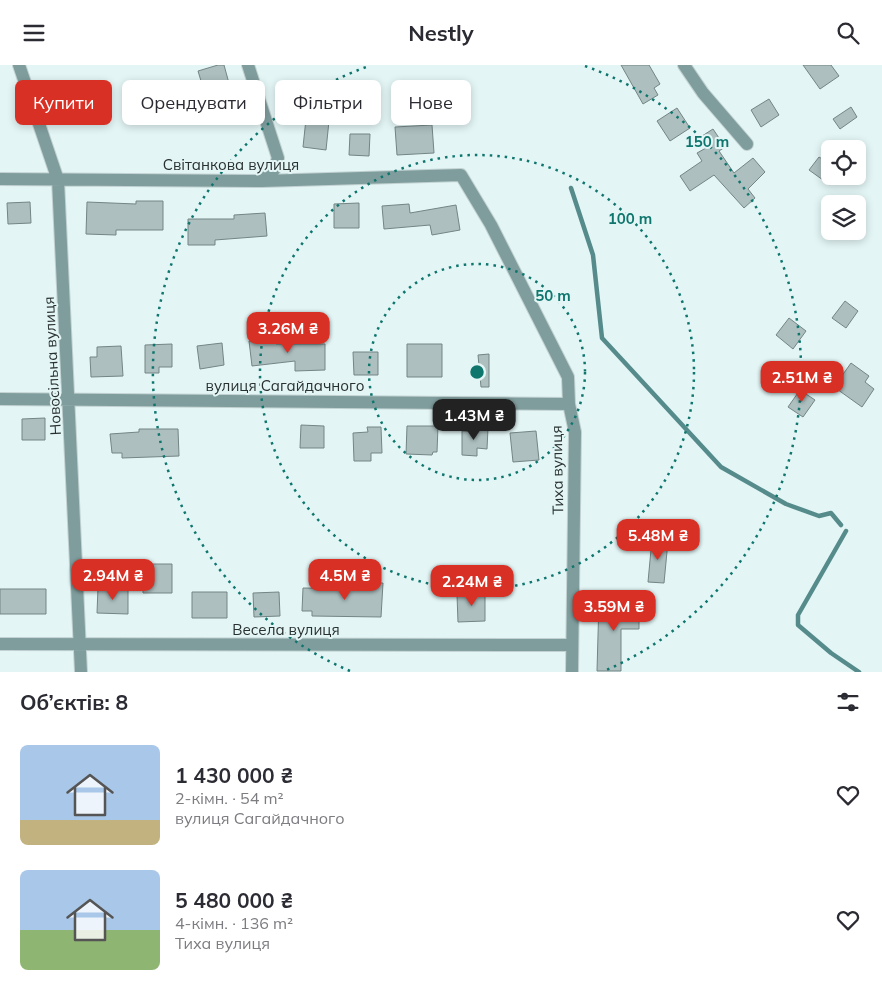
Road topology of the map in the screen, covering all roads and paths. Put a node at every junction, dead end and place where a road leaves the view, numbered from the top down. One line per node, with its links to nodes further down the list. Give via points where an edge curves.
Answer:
1 (19, 65): 7 (street, Новосільна вулиця)
2 (248, 65): 8 (street, via 278,158 274,169)
3 (684, 65): 4 (street, via 703,93)
4 (747, 144)
5 (461, 175): 8 (street, Світанкова вулиця); 11 (street, Тиха вулиця, via 496,233 568,377)
6 (0, 179): 7 (street, Світанкова вулиця)
7 (58, 180): 8 (street, Світанкова вулиця); 10 (street, Новосільна вулиця)
8 (262, 181)
9 (0, 399): 10 (street, вулиця Сагайдачного)
10 (70, 400): 11 (street, вулиця Сагайдачного); 14 (street, Новосільна вулиця)
11 (569, 404): 13 (street, Тиха вулиця, via 575,432)
12 (0, 644): 14 (street, Весела вулиця)
13 (572, 645): 14 (street, Весела вулиця); 16 (street, Тиха вулиця)
14 (80, 646): 15 (street, Новосільна вулиця)
15 (81, 672)
16 (572, 672)

